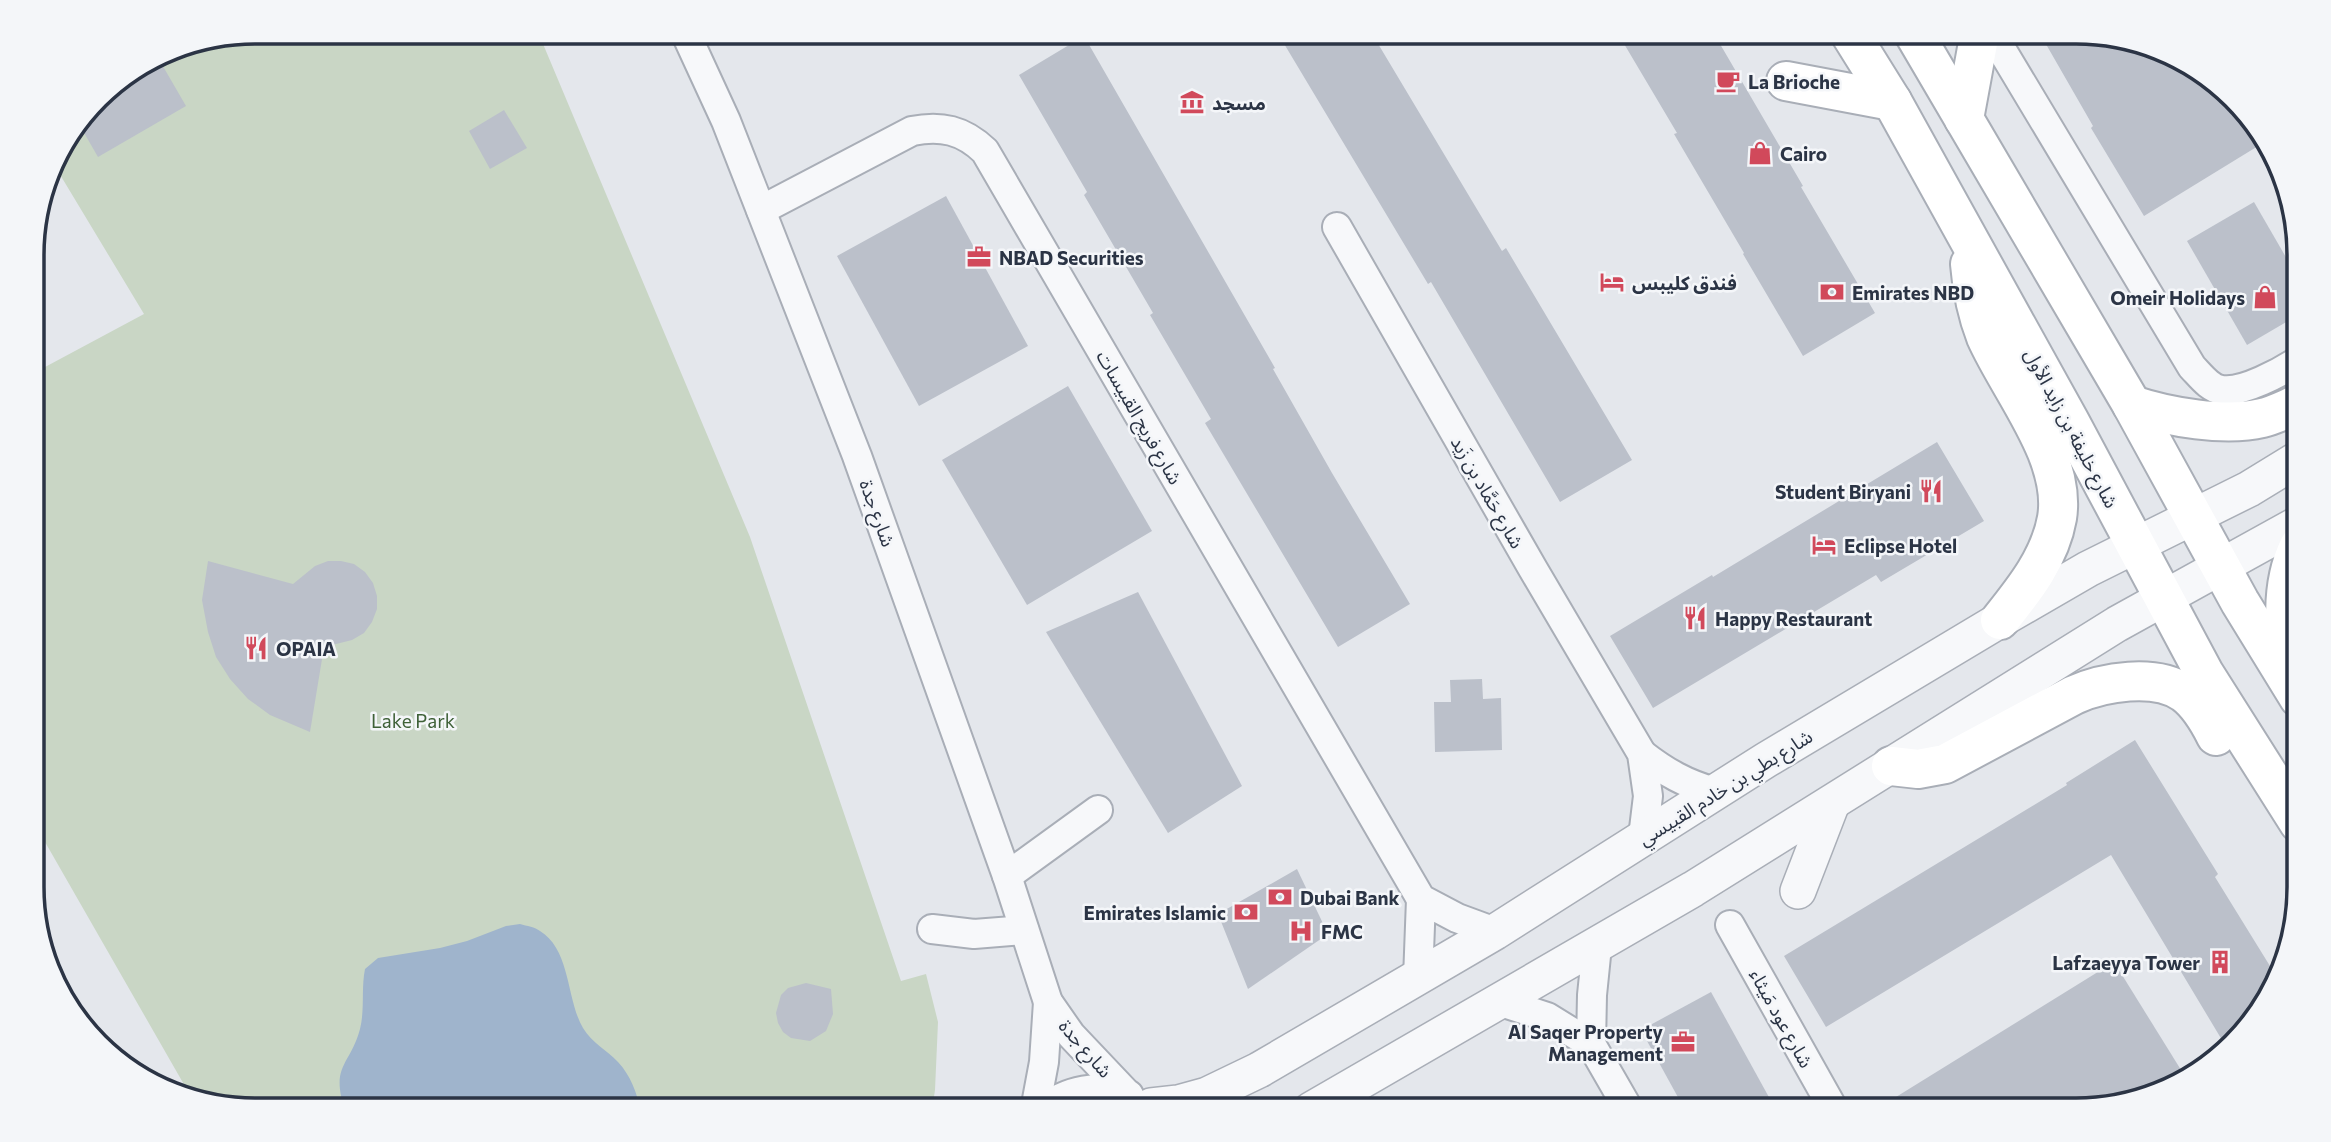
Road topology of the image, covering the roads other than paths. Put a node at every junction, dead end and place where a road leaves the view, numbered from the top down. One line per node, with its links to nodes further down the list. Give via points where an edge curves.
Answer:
1 (691, 44): 9 (street, شارع جدة)
2 (1856, 44): 7 (main road, شارع خليفة بن زايد الأول)
3 (1920, 44): 8 (main road)
4 (1978, 44): 8 (main road)
5 (1998, 44): 12 (street, via 2192,367 2213,386 2227,390)
6 (1786, 81): 7 (main road)
7 (1892, 101): 11 (main road, شارع خليفة بن زايد الأول)
8 (1964, 118): 13 (main road)
9 (761, 210): 33 (street, شارع جدة, via 858,456); 35 (street, شارع فريج القبيسات, via 912,131 944,128 959,132 985,151)
10 (1337, 227): 25 (street, شارع حَمَّاد بن زَيد)
11 (1969, 241): 18 (main road, شارع خليفة بن زايد الأول); 22 (main road, via 1972,288 1986,336 2043,444 2056,485 2057,518 2049,543 2028,584)
12 (2287, 366)
13 (2132, 405): 14 (main road, via 2180,417 2240,421); 16 (main road)
14 (2287, 408)
15 (2287, 466): 16 (street, شارع بطي بن خادم القبيسي)
16 (2194, 516): 18 (street, شارع بطي بن خادم القبيسي); 19 (main road)
17 (2287, 530): 19 (street)
18 (2136, 545): 21 (main road, شارع خليفة بن زايد الأول); 22 (street, شارع بطي بن خادم القبيسي)
19 (2221, 566): 21 (street); 24 (main road)
20 (2287, 582): 23 (main road)
21 (2164, 598): 26 (street); 29 (main road, شارع خليفة بن زايد الأول, via 2217,695)
22 (2000, 620): 27 (street, شارع بطي بن خادم القبيسي)
23 (2287, 622)
24 (2287, 678)
25 (1642, 754): 27 (street, شارع حَمَّاد بن زَيد, via 1688,784); 32 (street, شارع حَمَّاد بن زَيد, via 1648,796)
26 (1891, 766): 28 (street); 31 (main road, via 1918,769 1945,764 2087,689 2148,682 2176,689 2197,705 2262,803)
27 (1715, 792): 32 (street, شارع بطي بن خادم القبيسي)
28 (1832, 803): 34 (street); 40 (street)
29 (2287, 804)
30 (1098, 810): 33 (street)
31 (2287, 823)
32 (1643, 837): 39 (street, شارع بطي بن خادم القبيسي)
33 (1007, 876): 38 (street, شارع جدة)
34 (1798, 891)
35 (1421, 899): 39 (street); 41 (street)
36 (1730, 925): 52 (street, شارع عود مَيثاء)
37 (932, 929): 38 (street, via 974,934)
38 (1024, 930): 43 (street, شارع جدة)
39 (1495, 932): 41 (street, شارع بطي بن خادم القبيسي)
40 (1597, 946): 42 (street); 44 (street)
41 (1418, 979): 49 (street, شارع بطي بن خادم القبيسي, via 1231,1084)
42 (1498, 1001): 44 (street, via 1547,1017); 50 (street)
43 (1048, 1002): 45 (street, شارع جدة); 48 (street, شارع جدة, via 1071,1035)
44 (1591, 1044): 51 (street)
45 (1037, 1098)
46 (1062, 1098): 47 (street, via 1100,1088)
47 (1129, 1098)
48 (1139, 1098)
49 (1197, 1098)
50 (1332, 1098)
51 (1622, 1098)
52 (1827, 1098)

